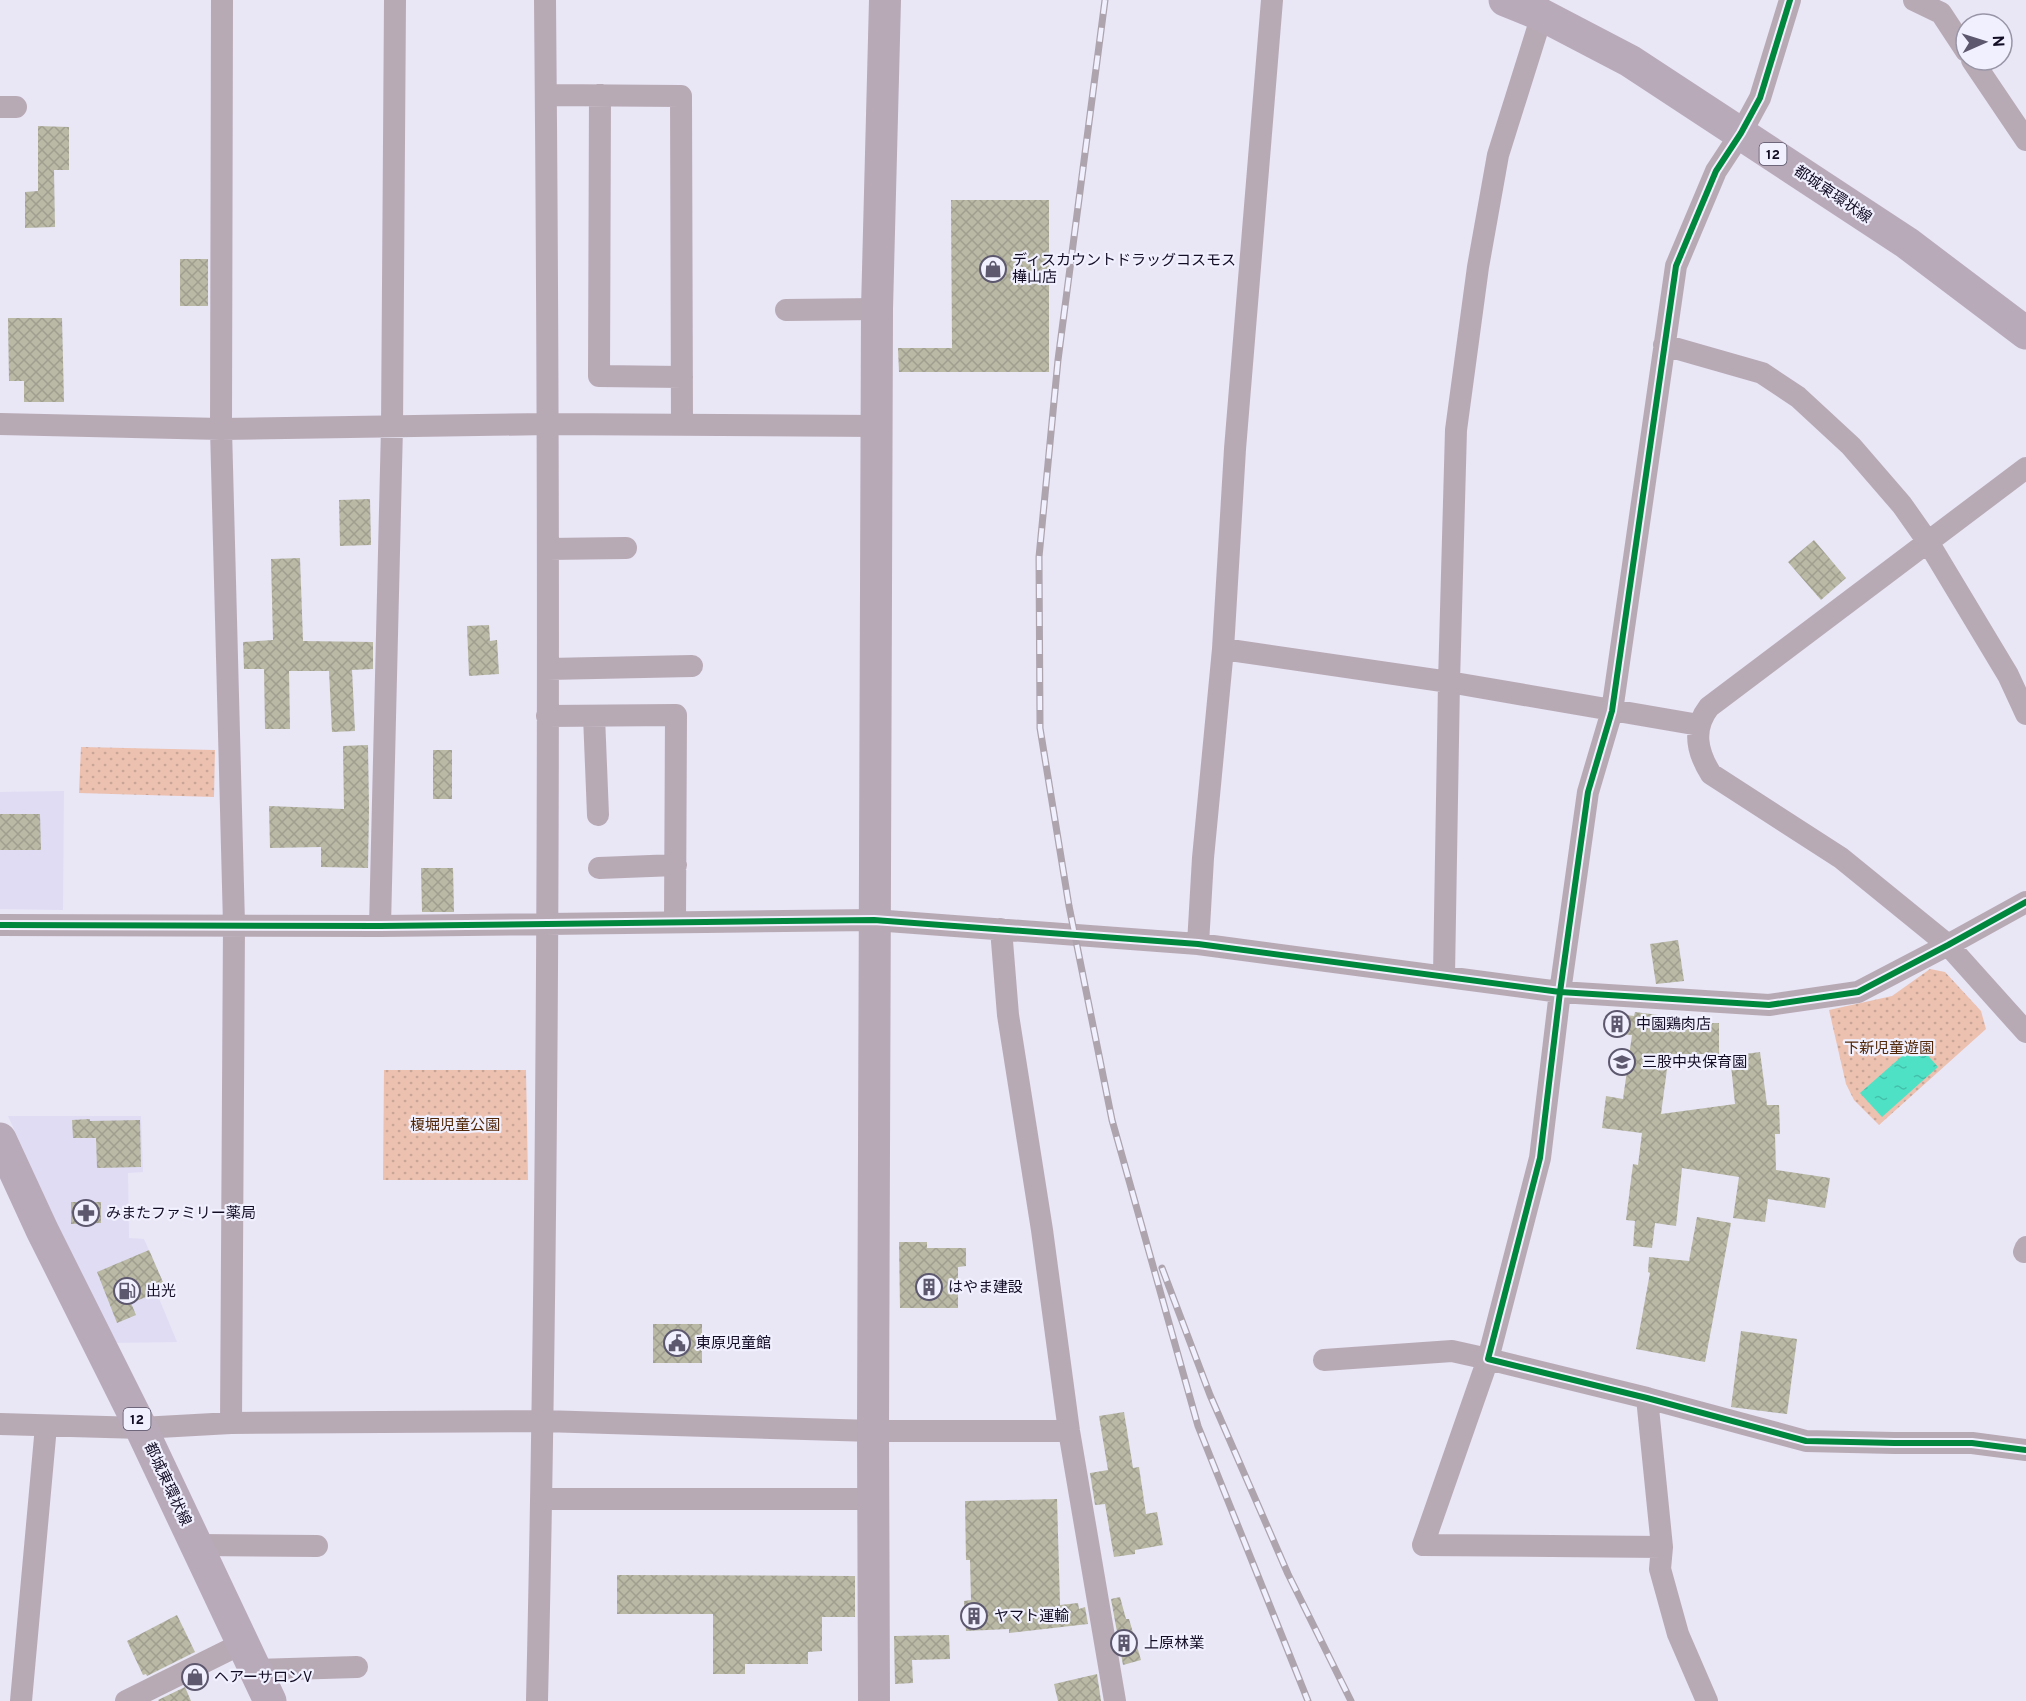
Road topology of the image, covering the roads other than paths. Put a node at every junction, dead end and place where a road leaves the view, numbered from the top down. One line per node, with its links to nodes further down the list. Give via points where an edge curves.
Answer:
1 (222, 0): 27 (street)
2 (395, 0): 26 (street)
3 (545, 0): 13 (street)
4 (885, 0): 17 (street)
5 (1272, 0): 32 (street, via 1235,449)
6 (1505, 0): 10 (main road, 都城東環状線 / 12)
7 (1790, 0): 16 (street, via 1760,98)
8 (1914, 0): 9 (street)
9 (1944, 7): 11 (street)
10 (1546, 8): 16 (main road, 都城東環状線 / 12); 35 (street, via 1498,155 1478,267 1456,429)
11 (1954, 27)
12 (1981, 72): 15 (street)
13 (546, 94): 14 (street); 23 (street)
14 (600, 95): 21 (street, via 681,96); 21 (street, via 599,376)
15 (2022, 125)
16 (1741, 133): 19 (main road, 都城東環状線 / 12, via 1907,243); 20 (street, via 1716,171 1676,266)
17 (877, 309): 18 (street); 25 (street)
18 (786, 310)
19 (2026, 333)
20 (1664, 345): 29 (street, via 1762,373 1798,397 1851,446); 36 (street)
21 (682, 377): 24 (street)
22 (0, 424): 27 (street)
23 (549, 424): 24 (street); 26 (street); 31 (street)
24 (682, 425): 25 (street)
25 (877, 426): 45 (street)
26 (392, 427): 27 (street); 50 (street)
27 (221, 429): 47 (street)
28 (2026, 468): 29 (street)
29 (1928, 542): 37 (street, via 2008,675); 40 (street, via 1709,707)
30 (626, 548): 31 (street)
31 (548, 549): 34 (street)
32 (1223, 649): 35 (street); 52 (street)
33 (692, 666): 34 (street)
34 (548, 669): 38 (street)
35 (1449, 682): 36 (street); 54 (street)
36 (1612, 711): 40 (street); 55 (street, via 1588,792)
37 (2026, 714)
38 (547, 716): 39 (street); 48 (street)
39 (594, 716): 41 (street); 42 (street, via 676,715)
40 (1699, 726): 53 (street, via 1699,747 1711,774 1841,858)
41 (598, 815)
42 (676, 865): 43 (street); 46 (street)
43 (599, 868)
44 (2026, 902): 53 (street)
45 (874, 920): 46 (street); 51 (street); 66 (street)
46 (675, 922): 48 (street)
47 (234, 924): 49 (street); 50 (street); 62 (street)
48 (547, 924): 50 (street); 61 (street)
49 (0, 925)
50 (380, 926)
51 (1001, 929): 52 (street); 67 (street, via 1008,1015)
52 (1198, 944): 54 (street)
53 (1948, 945): 55 (street, via 1858,992 1769,1005); 56 (street)
54 (1444, 975): 55 (street)
55 (1560, 992): 58 (street, via 1540,1158)
56 (2026, 1032)
57 (0, 1139): 65 (main road, 都城東環状線 / 12)
58 (1488, 1359): 59 (street, via 1452,1351); 60 (street); 73 (street, via 1423,1545)
59 (1324, 1360)
60 (1647, 1398): 68 (street, via 1806,1440 1972,1443); 73 (street)
61 (543, 1421): 62 (street); 66 (street); 69 (street)
62 (231, 1423): 65 (street)
63 (0, 1424): 64 (street)
64 (46, 1426): 65 (street); 76 (street)
65 (141, 1428): 71 (main road, 都城東環状線 / 12)
66 (873, 1431): 67 (street); 70 (street)
67 (1069, 1431): 81 (street)
68 (2026, 1450)
69 (542, 1499): 70 (street); 79 (street)
70 (873, 1499): 80 (street)
71 (197, 1545): 72 (street); 74 (main road, 都城東環状線 / 12)
72 (317, 1546)
73 (1662, 1546): 82 (street, via 1660,1569 1678,1634)
74 (249, 1656): 75 (street); 77 (street); 78 (main road, 都城東環状線 / 12)
75 (357, 1667)
76 (21, 1701)
77 (126, 1701)
78 (270, 1701)
79 (537, 1701)
80 (874, 1701)
81 (1115, 1701)
82 (1707, 1701)

